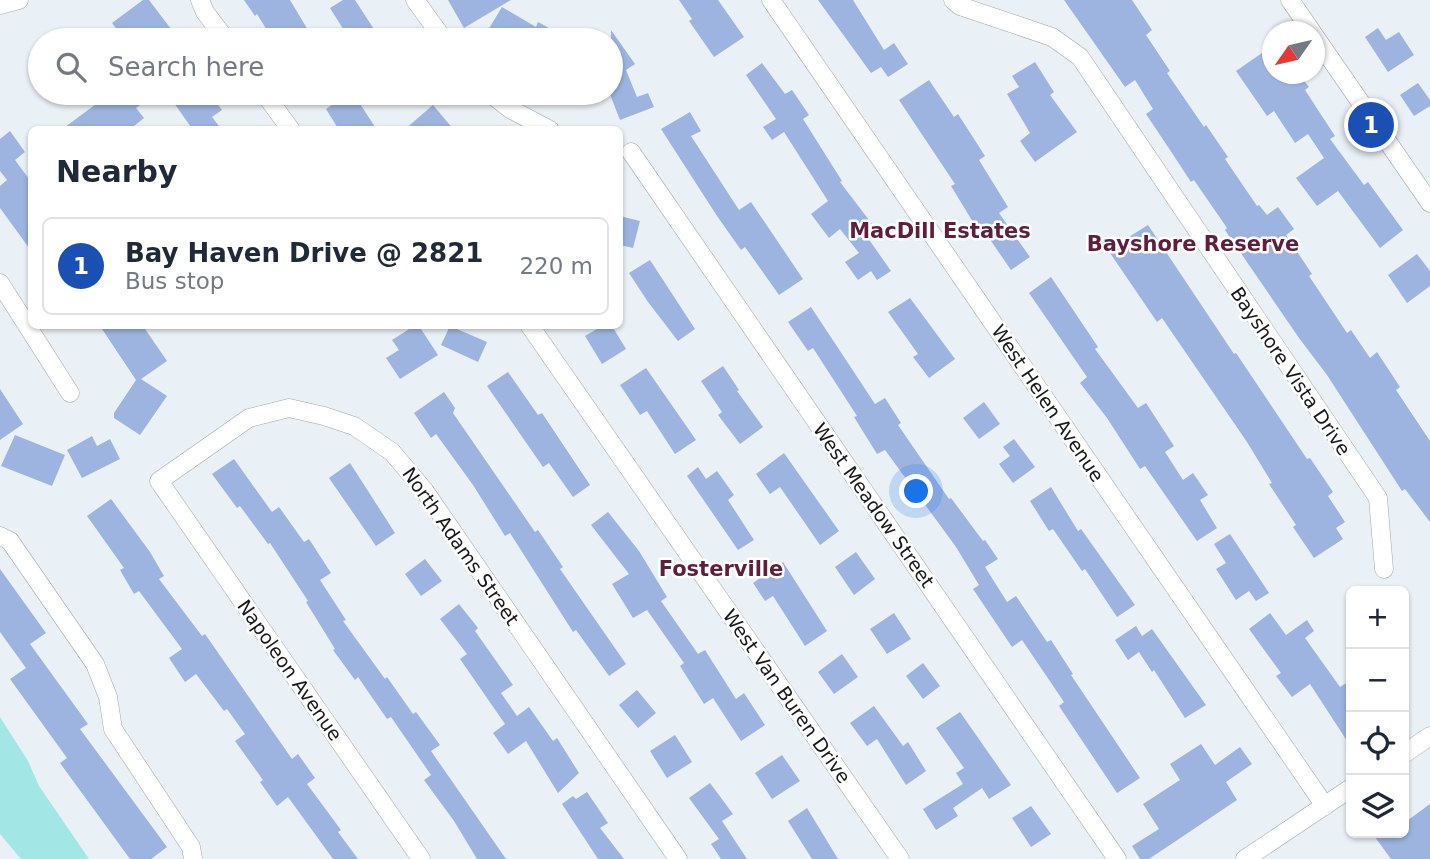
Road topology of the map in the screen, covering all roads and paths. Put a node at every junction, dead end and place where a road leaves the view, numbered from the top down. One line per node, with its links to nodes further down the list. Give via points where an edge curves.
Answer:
1 (19, 0): 7 (street)
2 (200, 0): 9 (street)
3 (415, 0): 10 (street)
4 (771, 0): 29 (street, West Helen Avenue)
5 (953, 0): 25 (street, Bayshore Vista Drive, via 1052,37 1080,57 1378,498)
6 (1290, 0): 8 (street)
7 (0, 5)
8 (1305, 21)
9 (217, 28)
10 (435, 28)
11 (1325, 50): 17 (street)
12 (273, 105): 14 (street)
13 (504, 105): 15 (street)
14 (288, 126)
15 (542, 126)
16 (631, 152): 35 (street, West Meadow Street)
17 (1430, 203)
18 (0, 283): 19 (street)
19 (28, 326)
20 (30, 329): 22 (street)
21 (532, 329): 34 (street, West Van Buren Drive)
22 (71, 393)
23 (159, 481): 32 (street, Napoleon Avenue); 33 (street, North Adams Street, via 250,418 289,408 354,426 392,452 424,490)
24 (0, 536): 31 (street, via 10,541 95,664 108,697 113,729 191,847)
25 (1384, 569)
26 (1430, 736): 27 (street)
27 (1409, 751)
28 (1346, 792): 29 (street)
29 (1325, 806): 30 (street)
30 (1248, 858)
31 (193, 859)
32 (421, 859)
33 (678, 859)
34 (900, 859)
35 (1117, 859)

